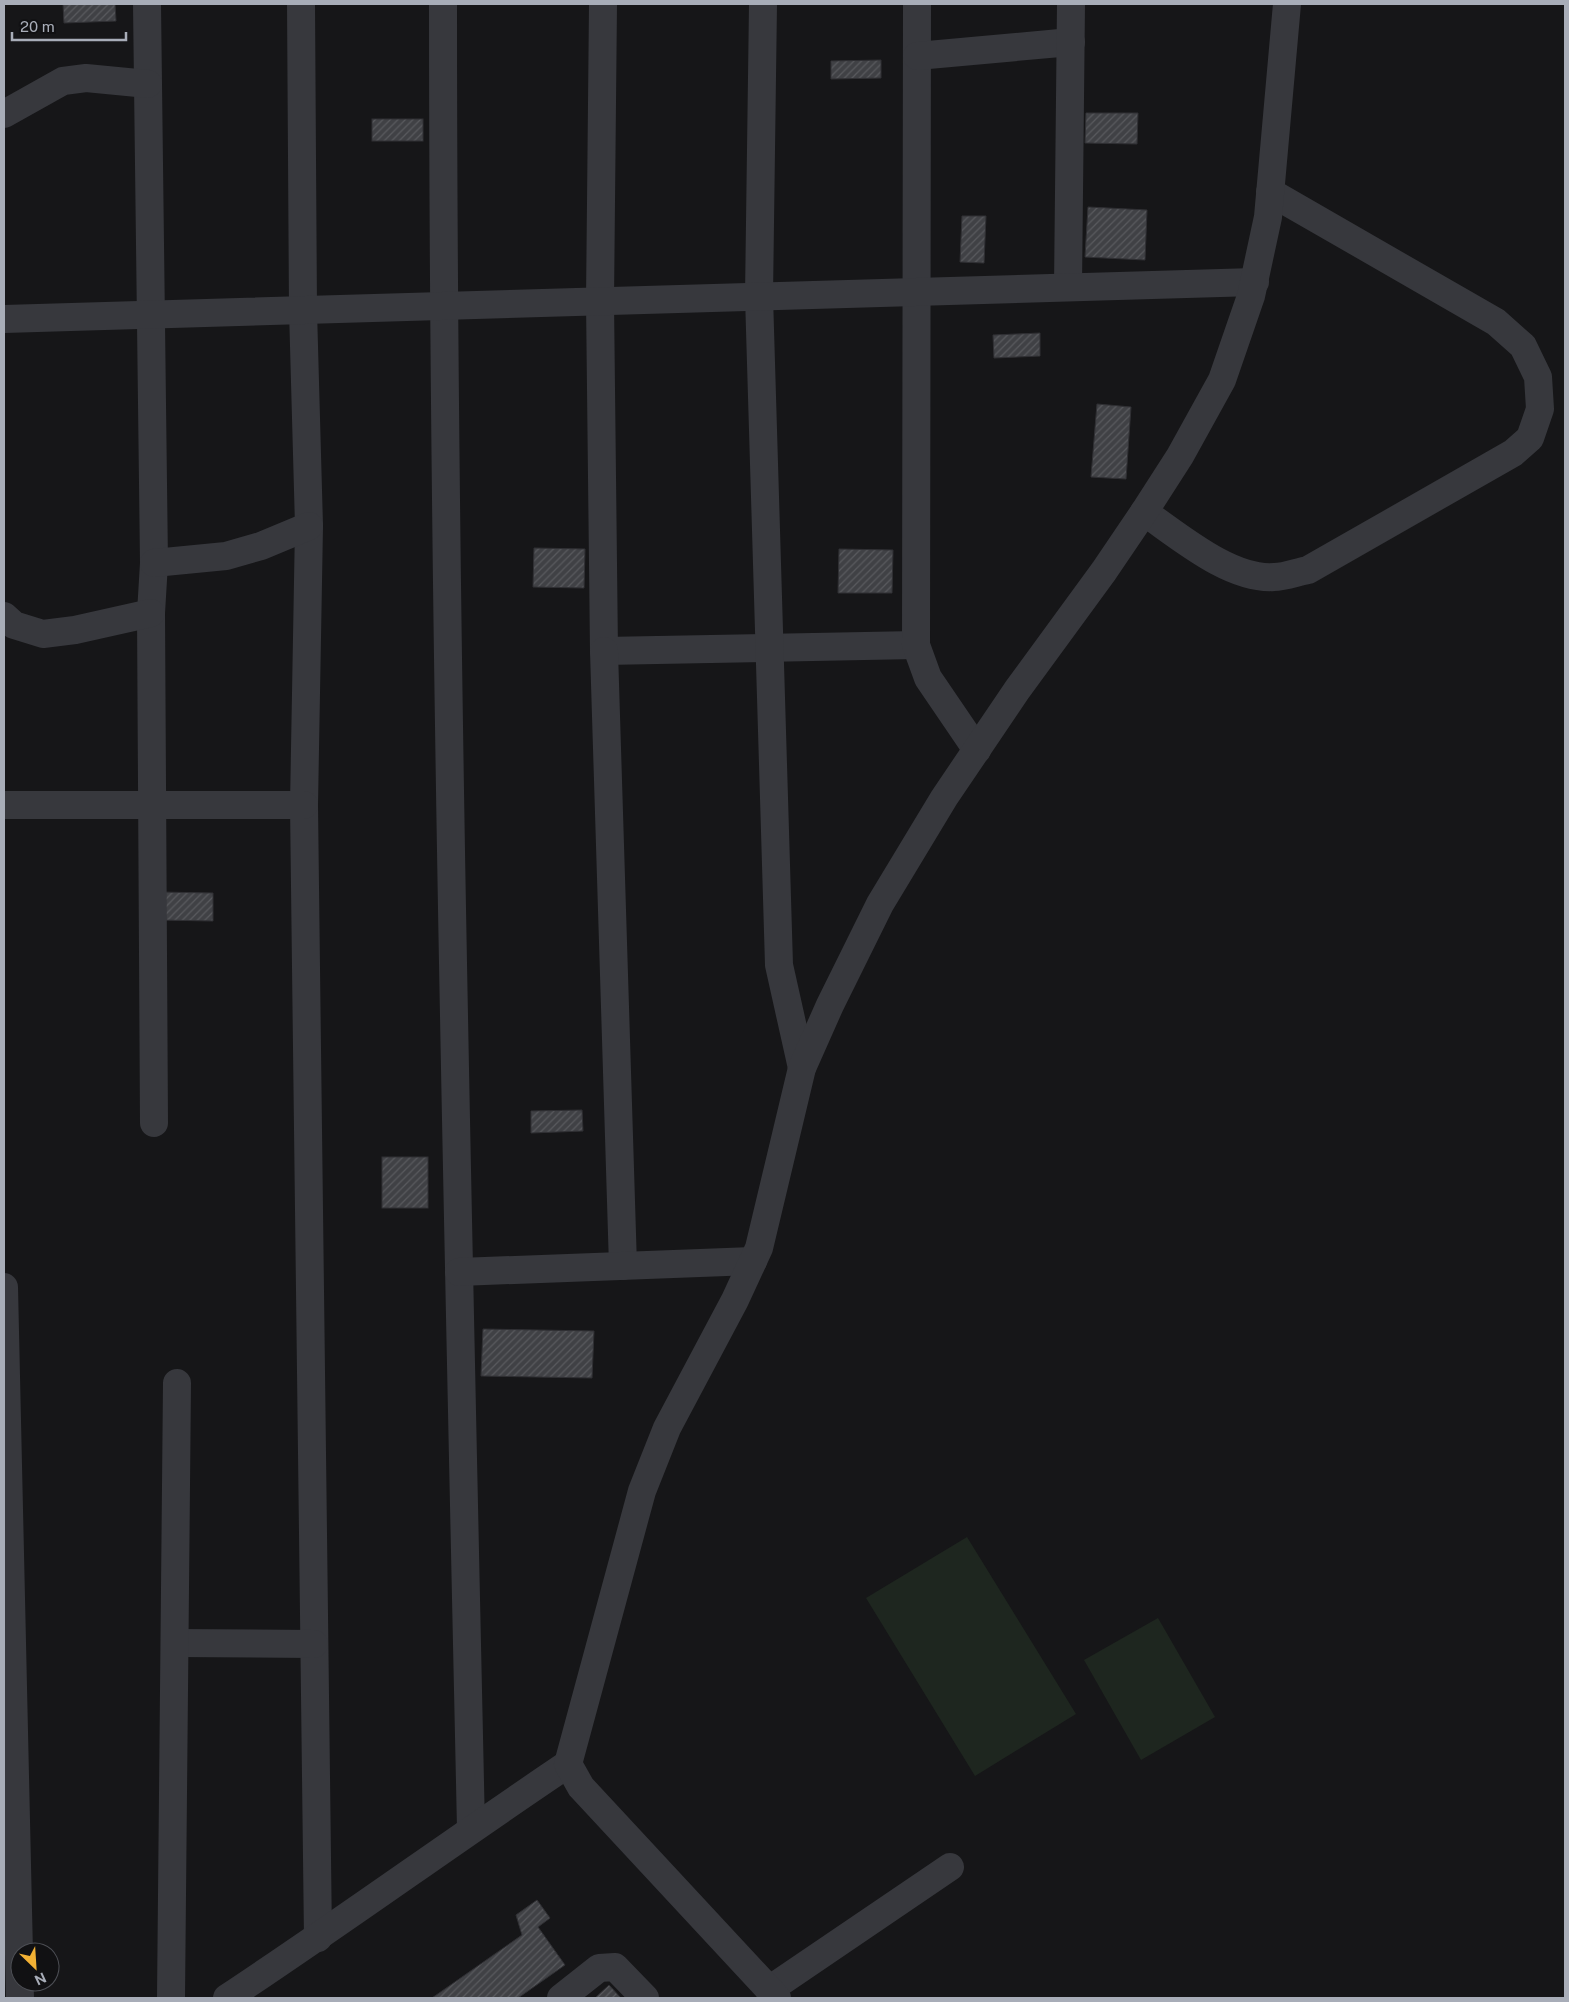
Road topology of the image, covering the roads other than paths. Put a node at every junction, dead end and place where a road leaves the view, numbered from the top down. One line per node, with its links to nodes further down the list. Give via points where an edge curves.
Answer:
1 (147, 4): 11 (street)
2 (301, 4): 20 (street)
3 (443, 4): 19 (street)
4 (603, 4): 18 (street)
5 (762, 4): 17 (street)
6 (917, 4): 10 (street)
7 (1071, 4): 9 (street)
8 (1287, 4): 13 (street)
9 (1071, 42): 10 (street); 15 (street)
10 (917, 56): 16 (street)
11 (148, 84): 12 (street, via 86,78 63,81); 21 (street)
12 (4, 114)
13 (1270, 192): 14 (street); 23 (street, via 1496,322 1523,346 1538,376 1540,409 1530,438 1513,453 1308,570 1274,577 1254,576 1225,567)
14 (1255, 282): 15 (street); 23 (street, via 1222,380 1180,456)
15 (1068, 287): 16 (street)
16 (917, 292): 17 (street); 28 (street)
17 (759, 296): 18 (street); 29 (street)
18 (600, 301): 19 (street); 30 (street)
19 (443, 306): 20 (street); 39 (street)
20 (303, 310): 21 (street); 24 (street)
21 (150, 314): 22 (street); 25 (street)
22 (4, 318)
23 (1144, 512): 31 (street)
24 (309, 526): 25 (street, via 226,556); 34 (street)
25 (154, 563): 26 (street)
26 (151, 613): 27 (street, via 43,634 14,625); 33 (street)
27 (4, 616)
28 (916, 646): 29 (street); 31 (street, via 928,678)
29 (770, 648): 30 (street); 35 (street, via 779,965)
30 (604, 650): 38 (street)
31 (977, 750): 35 (street, via 880,904)
32 (4, 805): 33 (street)
33 (153, 805): 34 (street); 36 (street)
34 (304, 805): 43 (street)
35 (802, 1068): 37 (street, via 759,1248)
36 (154, 1123)
37 (753, 1261): 38 (street); 44 (street, via 667,1428 642,1491)
38 (623, 1266): 39 (street)
39 (460, 1272): 45 (street)
40 (4, 1287): 49 (street)
41 (177, 1383): 42 (street)
42 (175, 1643): 43 (street); 50 (street)
43 (314, 1644): 47 (street)
44 (568, 1764): 45 (street); 48 (street, via 581,1786)
45 (471, 1829): 47 (street)
46 (950, 1867): 48 (street)
47 (318, 1938): 51 (street)
48 (773, 1994)
49 (20, 1998)
50 (171, 1998)
51 (227, 1998)
52 (561, 1998): 53 (street, via 598,1968 615,1968)
53 (645, 1998)

